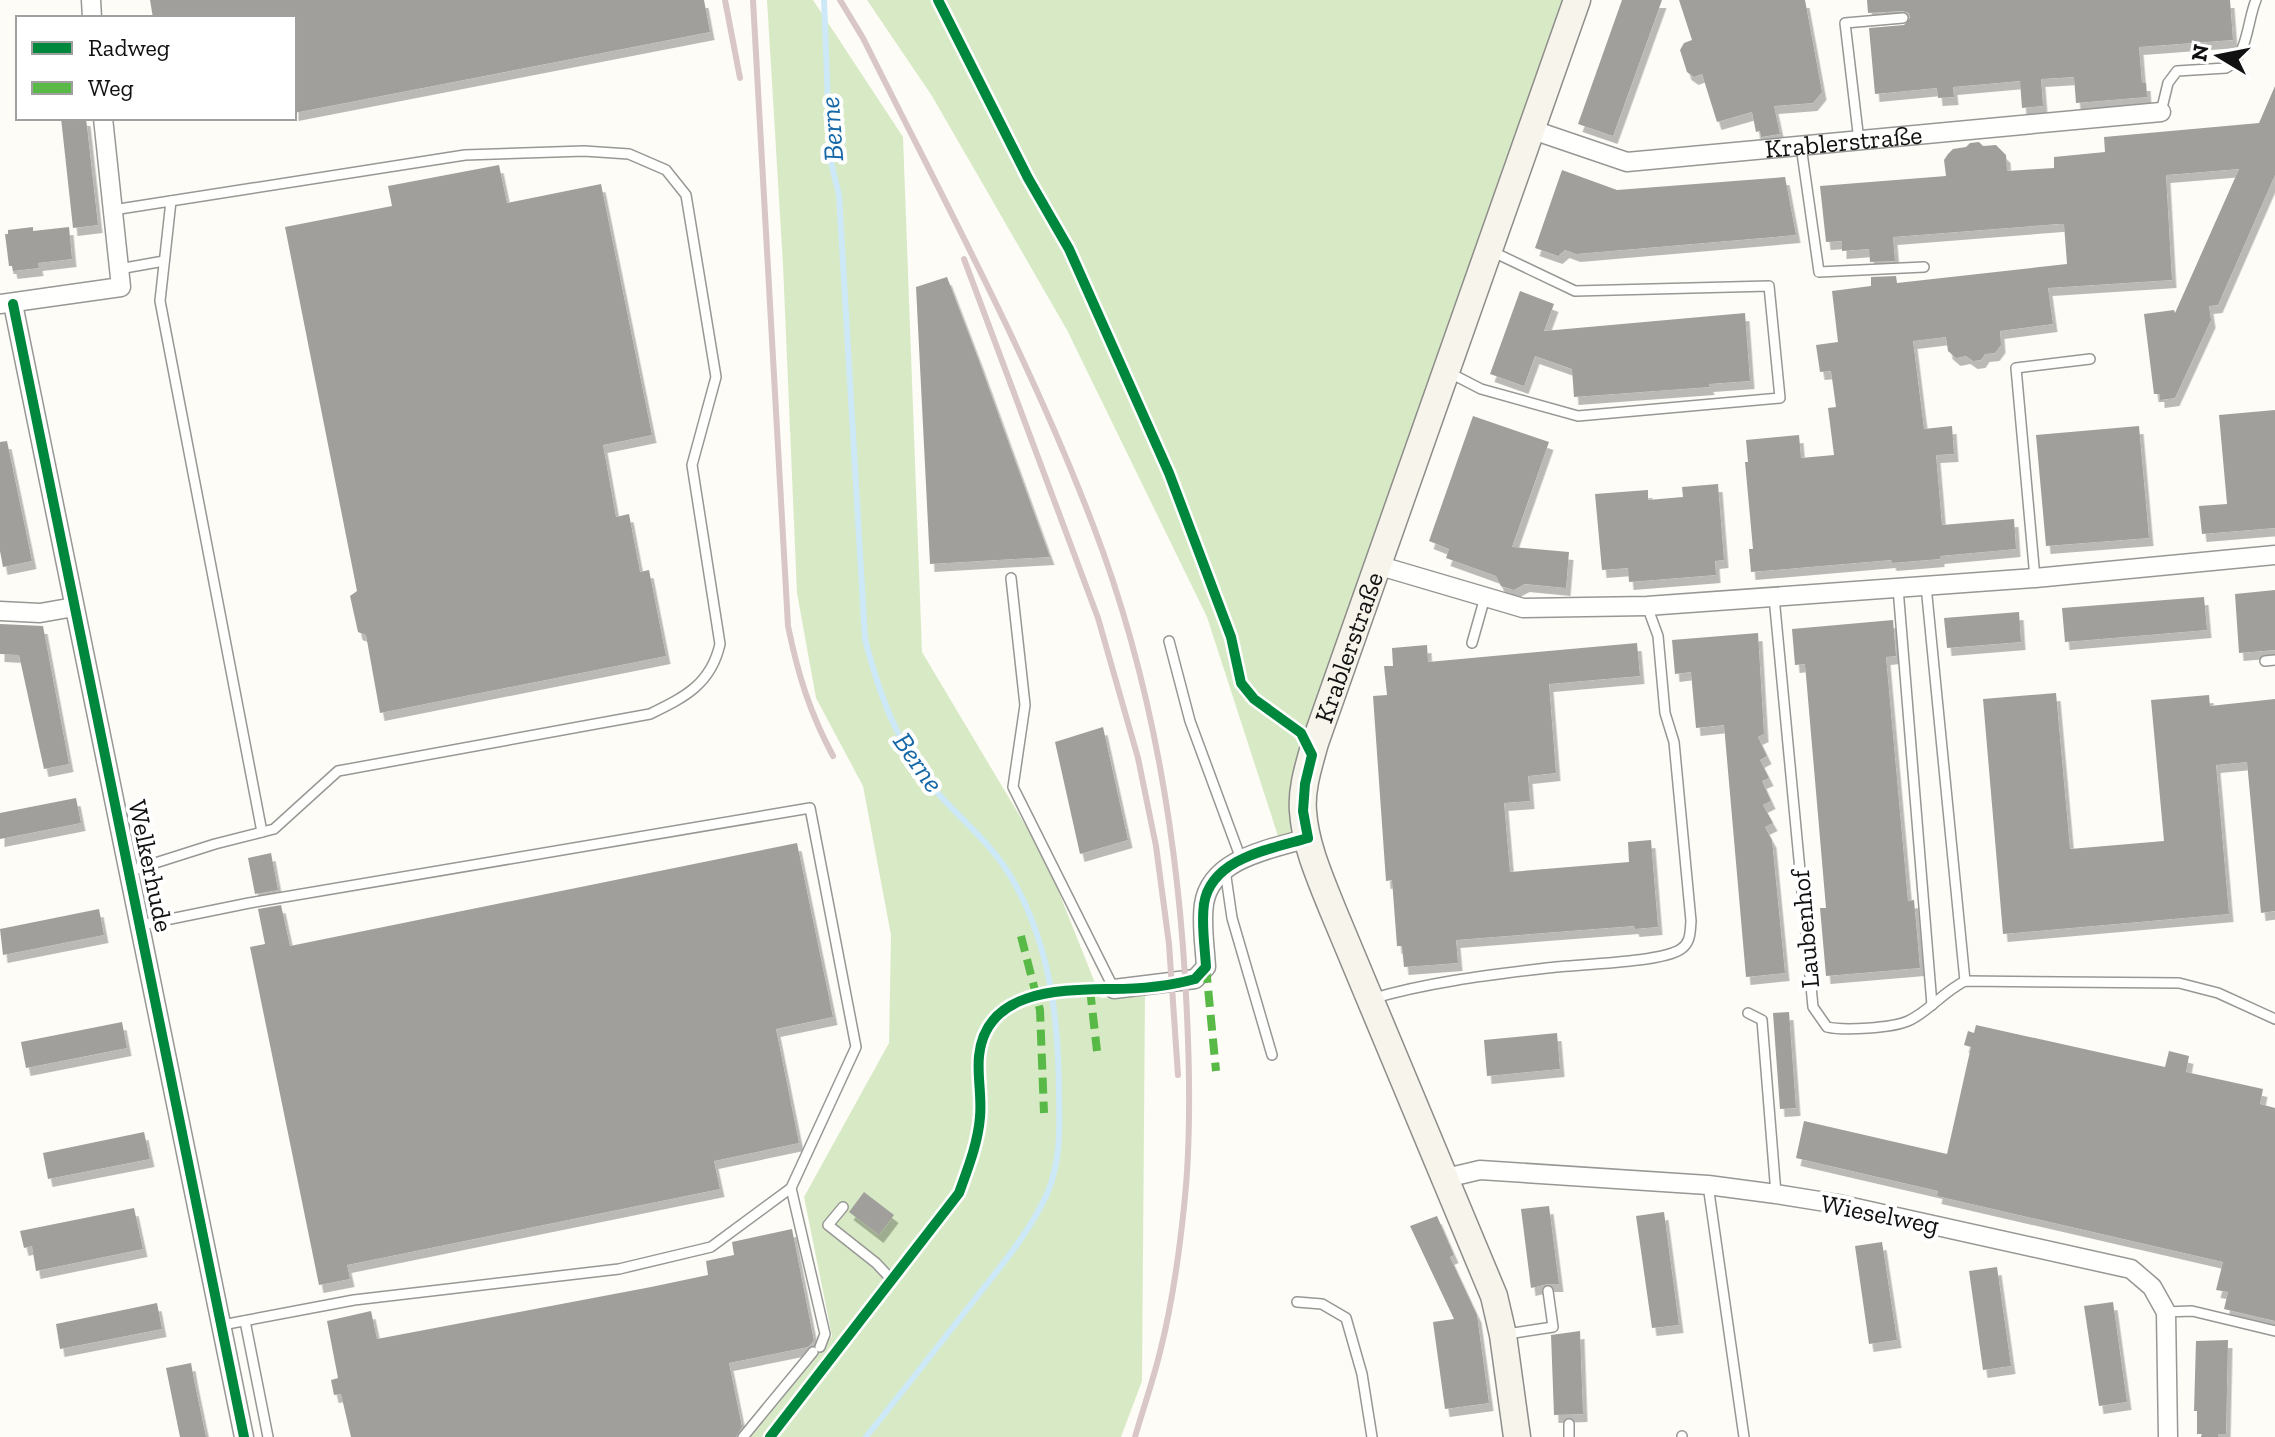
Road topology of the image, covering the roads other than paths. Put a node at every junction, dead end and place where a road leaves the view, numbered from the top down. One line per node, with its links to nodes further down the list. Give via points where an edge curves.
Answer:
1 (1577, 0): 6 (street, Krablerstraße)
2 (2256, 0): 4 (lane, via 2233,65 2177,71 2168,83)
3 (1903, 18): 7 (lane, via 1845,23)
4 (2161, 112): 7 (street, Krablerstraße)
5 (103, 120): 10 (street)
6 (1530, 129): 8 (street, Krablerstraße, via 1627,162); 11 (street, Krablerstraße)
7 (1859, 141): 8 (street, Krablerstraße)
8 (1801, 146): 13 (lane, via 1819,272)
9 (171, 201): 10 (lane); 12 (lane); 31 (lane, via 465,155 629,154 666,170 686,195 716,377 692,465 720,644 715,664 702,682 650,714 338,771 274,829)
10 (113, 210): 14 (street)
11 (1488, 250): 17 (street, Krablerstraße); 17 (lane, via 1575,291 1769,286 1780,398 1578,416 1481,389)
12 (164, 261): 14 (lane); 31 (lane, via 160,301)
13 (1924, 267)
14 (120, 278): 15 (street)
15 (7, 304): 27 (street, Welkerhude)
16 (2090, 359): 21 (lane, via 2016,368)
17 (1445, 371): 19 (street, Krablerstraße)
18 (2275, 555): 21 (street)
19 (1377, 565): 24 (street); 32 (street, Krablerstraße, via 1312,755 1303,811)
20 (1011, 578): 38 (lane, via 1025,705 1013,787)
21 (2035, 578): 22 (street)
22 (1926, 586): 23 (street); 37 (lane)
23 (1898, 588): 25 (street); 40 (lane)
24 (1485, 597): 26 (street, via 1523,608); 30 (lane)
25 (1774, 597): 26 (street); 40 (lane, Laubenhof, via 1813,1007 1827,1027 1842,1031 1908,1021)
26 (1647, 606): 39 (lane, via 1658,636 1665,713 1674,742 1689,939 1674,952 1415,988)
27 (74, 607): 28 (street, via 40,613); 35 (street, Welkerhude)
28 (0, 611)
29 (1169, 641): 33 (lane, via 1190,721)
30 (1472, 643)
31 (262, 832): 35 (lane)
32 (1308, 838): 33 (street); 39 (street, Krablerstraße)
33 (1241, 859): 34 (street)
34 (1225, 870): 38 (street, via 1207,888 1206,967 1195,979); 43 (lane, via 1232,918)
35 (130, 871): 36 (street, Welkerhude)
36 (141, 925): 46 (lane, via 810,808 856,1047); 54 (street, Welkerhude)
37 (1965, 981): 40 (lane, Laubenhof); 42 (lane, via 2179,983 2218,993)
38 (1114, 989)
39 (1371, 999): 44 (street, Krablerstraße)
40 (1932, 1005)
41 (1748, 1013): 47 (lane, via 1762,1020)
42 (2275, 1019)
43 (1272, 1055)
44 (1446, 1178): 45 (street, Wieselweg, via 1480,1170); 56 (street, Krablerstraße, via 1494,1296)
45 (1708, 1185): 47 (street, Wieselweg); 64 (lane)
46 (791, 1188): 53 (lane, via 711,1247 619,1269 354,1300); 60 (lane, via 825,1334)
47 (1776, 1194): 52 (street, Wieselweg, via 2131,1269 2152,1287)
48 (843, 1207): 49 (lane, via 828,1225)
49 (892, 1280)
50 (1548, 1291): 56 (lane, via 1553,1327)
51 (1297, 1302): 61 (lane, via 1322,1304 1346,1318)
52 (2166, 1312): 55 (lane, via 2192,1311); 65 (street)
53 (245, 1321): 54 (lane); 59 (lane)
54 (222, 1325): 58 (street, Welkerhude)
55 (2275, 1331)
56 (1503, 1335): 62 (street, Krablerstraße)
57 (1569, 1424): 63 (lane)
58 (244, 1437)
59 (268, 1437)
60 (743, 1437)
61 (1372, 1437)
62 (1517, 1437)
63 (1569, 1437)
64 (1744, 1437)
65 (2168, 1437)

